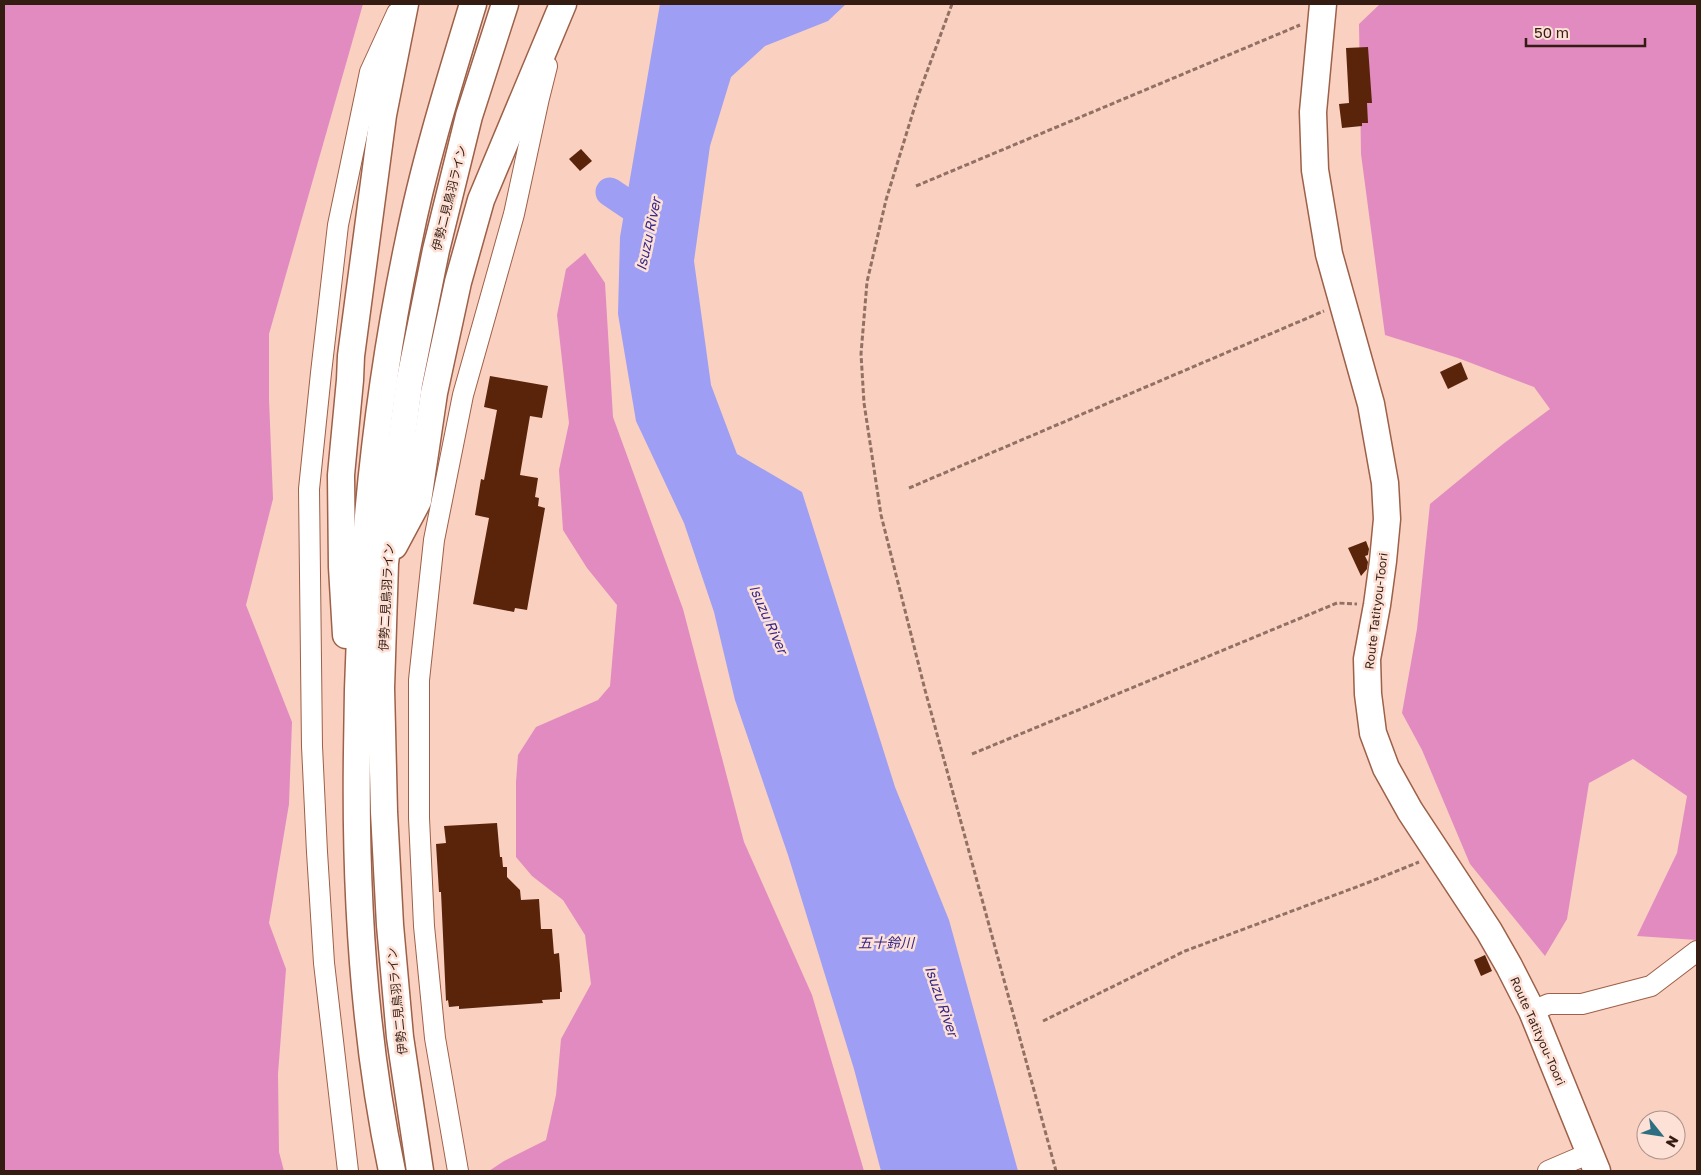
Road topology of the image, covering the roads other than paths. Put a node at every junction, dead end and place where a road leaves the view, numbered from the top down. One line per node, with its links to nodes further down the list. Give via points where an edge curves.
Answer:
1 (404, 4): 7 (main road, via 384,115 351,356 341,475 344,631); 11 (street, via 370,72 338,225 309,489 312,746 317,862 324,963)
2 (473, 4): 7 (main road, 伊勢二見鳥羽ライン, via 440,110 408,244 387,358 367,522)
3 (505, 4): 6 (main road, 伊勢二見鳥羽ライン, via 469,116 436,250 409,384)
4 (564, 4): 6 (main road, via 482,200 458,282 434,393 418,501); 14 (street, via 539,98 514,214 463,395 434,540 419,680 419,818 424,926 435,1038)
5 (1322, 14): 9 (main road, Route Tatityou-Toori, via 1313,112 1315,170 1329,254 1371,404 1385,483 1386,519 1377,605 1367,659 1373,733 1386,768 1410,811 1489,931)
6 (385, 562): 13 (main road, 伊勢二見鳥羽ライン, via 381,688 389,916 400,1037)
7 (357, 666): 12 (main road, 伊勢二見鳥羽ライン, via 356,811 360,928 370,1042)
8 (1697, 951): 9 (street, via 1651,986 1582,1004 1549,1004)
9 (1532, 1011): 10 (main road, Route Tatityou-Toori)
10 (1593, 1162): 15 (street)
11 (348, 1171)
12 (392, 1171)
13 (420, 1171)
14 (458, 1171)
15 (1548, 1171)

